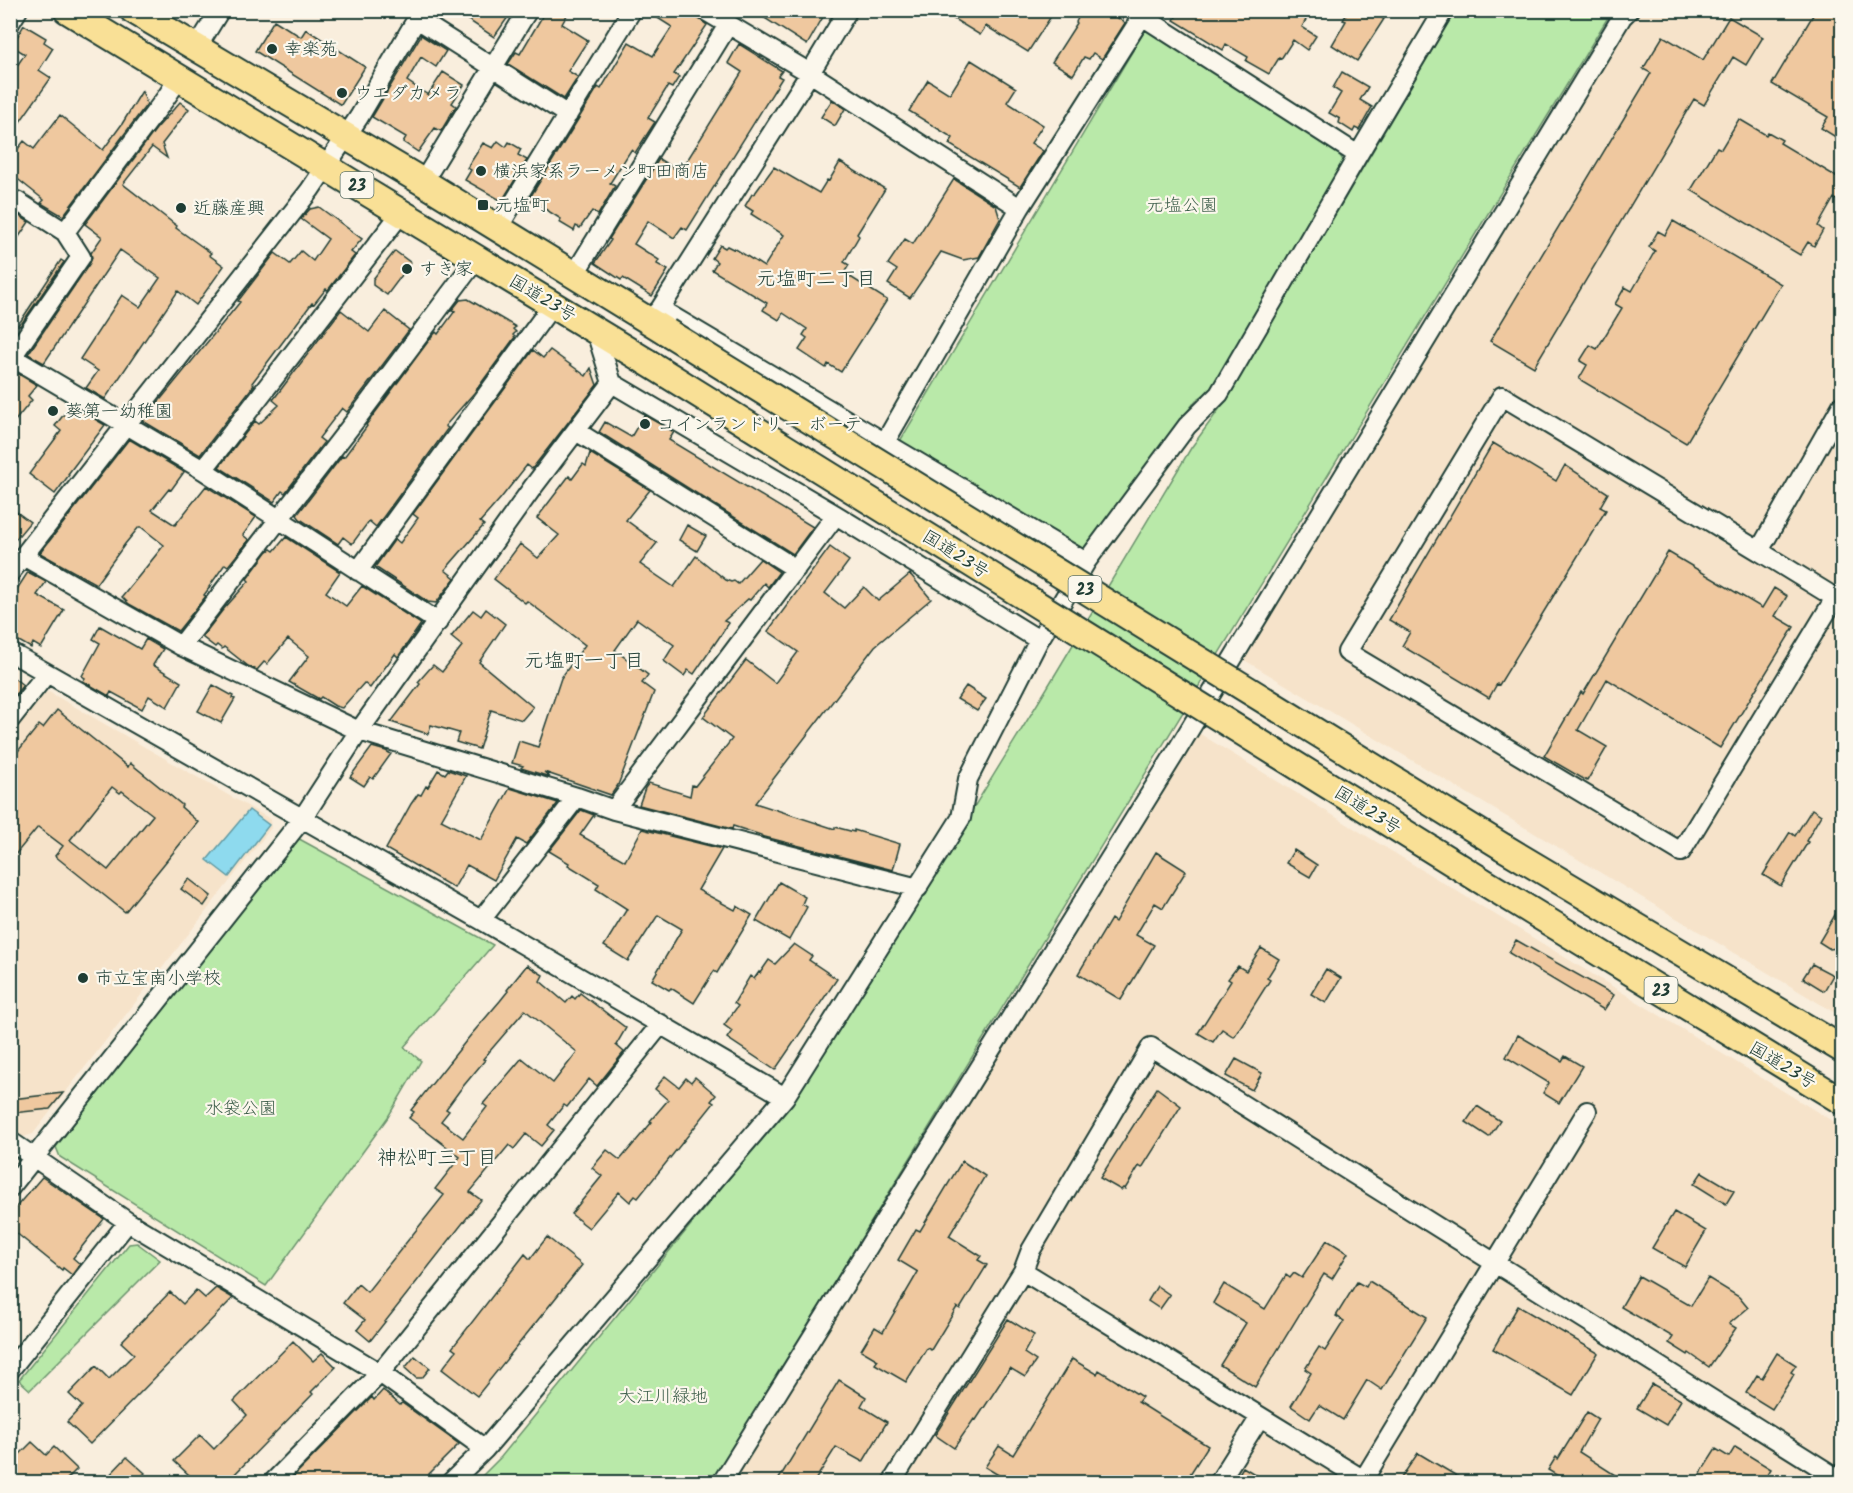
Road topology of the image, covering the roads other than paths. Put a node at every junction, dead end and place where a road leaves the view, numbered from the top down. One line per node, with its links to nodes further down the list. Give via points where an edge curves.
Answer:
1 (18, 10): 13 (street)
2 (67, 10): 18 (highway, 国道23号 / 23)
3 (133, 10): 15 (highway, 国道23号 / 23)
4 (220, 10): 15 (street)
5 (528, 10): 16 (street)
6 (632, 10): 19 (street)
7 (704, 10): 14 (street)
8 (848, 10): 17 (street)
9 (1444, 10): 21 (street)
10 (1629, 10): 80 (street, via 1176,752)
11 (1144, 13): 21 (street); 25 (street)
12 (420, 15): 16 (street); 20 (street)
13 (10, 22)
14 (728, 25): 17 (street); 30 (street)
15 (196, 49): 20 (highway, 国道23号 / 23)
16 (492, 68): 19 (street); 23 (street)
17 (810, 74): 25 (street); 32 (street)
18 (178, 78): 22 (highway, 国道23号 / 23); 28 (street)
19 (568, 115): 27 (street)
20 (345, 137): 22 (street); 23 (highway, 国道23号 / 23)
21 (1358, 155): 45 (street, via 1219,394 1187,426)
22 (326, 167): 26 (highway, 国道23号 / 23); 37 (street)
23 (423, 182): 27 (highway, 国道23号 / 23)
24 (10, 203): 28 (street, via 17,201)
25 (1020, 208): 39 (street)
26 (402, 212): 29 (highway, 国道23号 / 23); 40 (street)
27 (498, 228): 30 (highway, 国道23号 / 23)
28 (65, 232): 34 (street, via 81,257)
29 (477, 258): 31 (highway, 国道23号 / 23); 42 (street)
30 (574, 275): 32 (highway, 国道23号 / 23)
31 (553, 304): 33 (highway, 国道23号 / 23); 47 (street)
32 (658, 321): 39 (street); 63 (highway, 国道23号 / 23, bridge, via 1503,847)
33 (595, 329): 35 (street); 65 (highway, 国道23号 / 23, bridge)
34 (11, 357): 37 (street)
35 (612, 383): 38 (street); 41 (street)
36 (1842, 405): 43 (street)
37 (128, 425): 40 (street); 44 (street)
38 (576, 431): 46 (street); 50 (street)
39 (885, 442): 45 (street)
40 (203, 470): 42 (street)
41 (836, 515): 46 (street); 51 (street)
42 (278, 519): 47 (street); 52 (street)
43 (1759, 551): 49 (street); 49 (street, via 1503,396 1347,652 1681,852)
44 (23, 556): 48 (street); 52 (street)
45 (1086, 562): 51 (street)
46 (796, 569): 58 (street)
47 (358, 571): 50 (street)
48 (10, 573)
49 (1839, 600)
50 (438, 622): 56 (street)
51 (1039, 640): 60 (street, via 968,779 960,818)
52 (181, 646): 56 (street)
53 (10, 652): 54 (street)
54 (47, 674): 55 (street); 59 (street)
55 (10, 720)
56 (359, 731): 57 (street); 59 (street)
57 (577, 797): 58 (street); 61 (street)
58 (614, 810): 60 (street)
59 (302, 819): 61 (street); 68 (street)
60 (918, 888): 64 (street)
61 (481, 920): 62 (street)
62 (661, 1024): 64 (street); 74 (street)
63 (1842, 1049)
64 (785, 1098): 76 (street)
65 (1842, 1101)
66 (1587, 1111): 71 (street)
67 (10, 1141): 68 (street)
68 (36, 1157): 69 (street); 70 (street)
69 (10, 1188)
70 (128, 1222): 73 (street); 74 (street)
71 (1495, 1263): 72 (street, via 1151,1047 1031,1250); 77 (street); 83 (street)
72 (1023, 1272): 75 (street); 81 (street)
73 (10, 1370)
74 (380, 1373): 76 (street); 78 (street)
75 (1260, 1417): 82 (street); 83 (street)
76 (485, 1449): 79 (street)
77 (1842, 1481)
78 (273, 1482)
79 (451, 1482)
80 (722, 1482)
81 (892, 1482)
82 (1219, 1482)
83 (1364, 1482)

